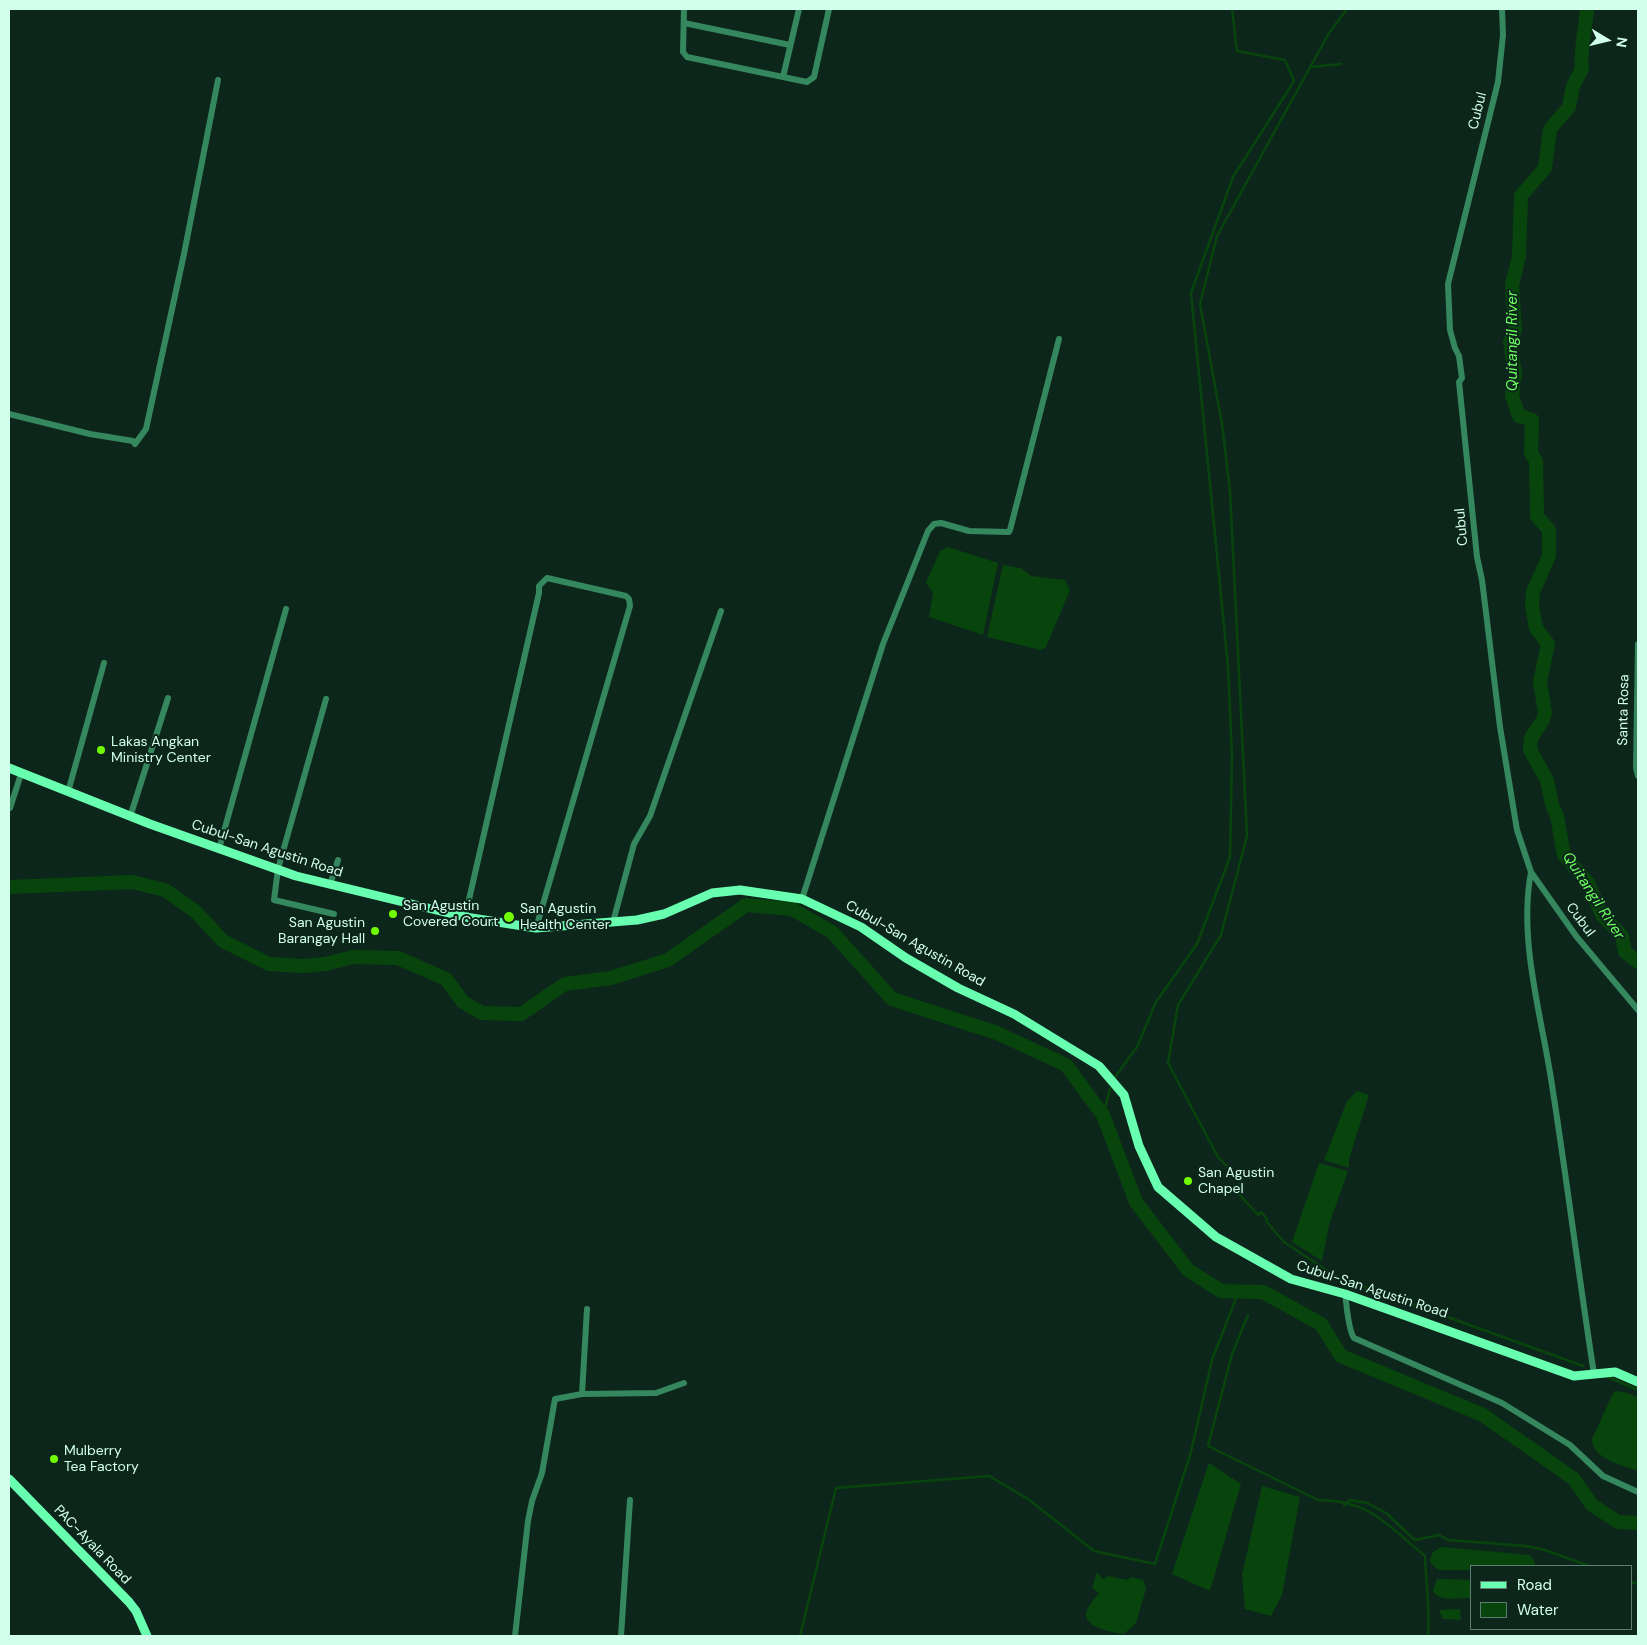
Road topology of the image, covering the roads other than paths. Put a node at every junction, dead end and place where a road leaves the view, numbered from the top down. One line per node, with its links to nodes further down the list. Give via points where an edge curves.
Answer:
1 (684, 9): 5 (street)
2 (799, 9): 6 (street)
3 (829, 9): 7 (street, via 814,77 808,82)
4 (1502, 9): 26 (street, Cubul, via 1498,82 1451,269 1448,308 1453,342 1460,356 1462,378 1459,382 1477,557 1484,590 1500,727 1517,830)
5 (684, 23): 6 (street); 7 (street, via 683,52 687,57)
6 (790, 45): 7 (street)
7 (783, 77)
8 (218, 80): 10 (street, via 146,429 135,444)
9 (1059, 339): 28 (street, via 1009,532 969,531 941,523 928,530 883,644)
10 (9, 414)
11 (286, 609): 23 (street)
12 (721, 611): 31 (street, via 650,816 634,844)
13 (1638, 644): 19 (street, Santa Rosa)
14 (104, 663): 20 (street)
15 (168, 698): 22 (street)
16 (326, 699): 25 (street)
17 (9, 768): 18 (street, Cubul-San Agustin Road)
18 (21, 774): 20 (street, Cubul-San Agustin Road); 21 (street)
19 (1638, 776)
20 (68, 792): 22 (street, Cubul-San Agustin Road)
21 (10, 808)
22 (130, 816): 23 (street, Cubul-San Agustin Road)
23 (219, 849): 25 (street, Cubul-San Agustin Road)
24 (338, 860): 27 (street)
25 (278, 869): 27 (street, Cubul-San Agustin Road); 29 (street, via 274,900)
26 (1531, 872): 33 (street, Cubul, via 1576,936); 36 (street, via 1528,922 1532,965 1569,1189)
27 (330, 884): 30 (street, Cubul-San Agustin Road)
28 (802, 899): 31 (street, Cubul-San Agustin Road, via 740,890 712,893 664,914); 34 (street, Cubul-San Agustin Road, via 861,927 906,958 958,988 1009,1011 1099,1066 1124,1095 1140,1146 1158,1187 1216,1238 1291,1279)
29 (334, 914)
30 (465, 917): 32 (street, Cubul-San Agustin Road); 32 (street, via 539,586 547,578 626,596 630,606)
31 (613, 922): 32 (street, Cubul-San Agustin Road)
32 (536, 928)
33 (1638, 1010)
34 (1344, 1294): 36 (street, Cubul-San Agustin Road, via 1574,1376); 41 (street, via 1350,1333 1354,1338 1502,1403 1570,1445 1603,1476)
35 (587, 1308): 39 (street)
36 (1594, 1374): 37 (street, Cubul-San Agustin Road, via 1615,1372)
37 (1638, 1382)
38 (684, 1383): 39 (street, via 656,1393)
39 (582, 1394): 44 (street, via 559,1397 553,1403 542,1473 528,1521)
40 (9, 1479): 43 (street, PAC-Ayala Road, via 129,1602)
41 (1638, 1492)
42 (630, 1500): 45 (street)
43 (147, 1636)
44 (515, 1636)
45 (621, 1636)

